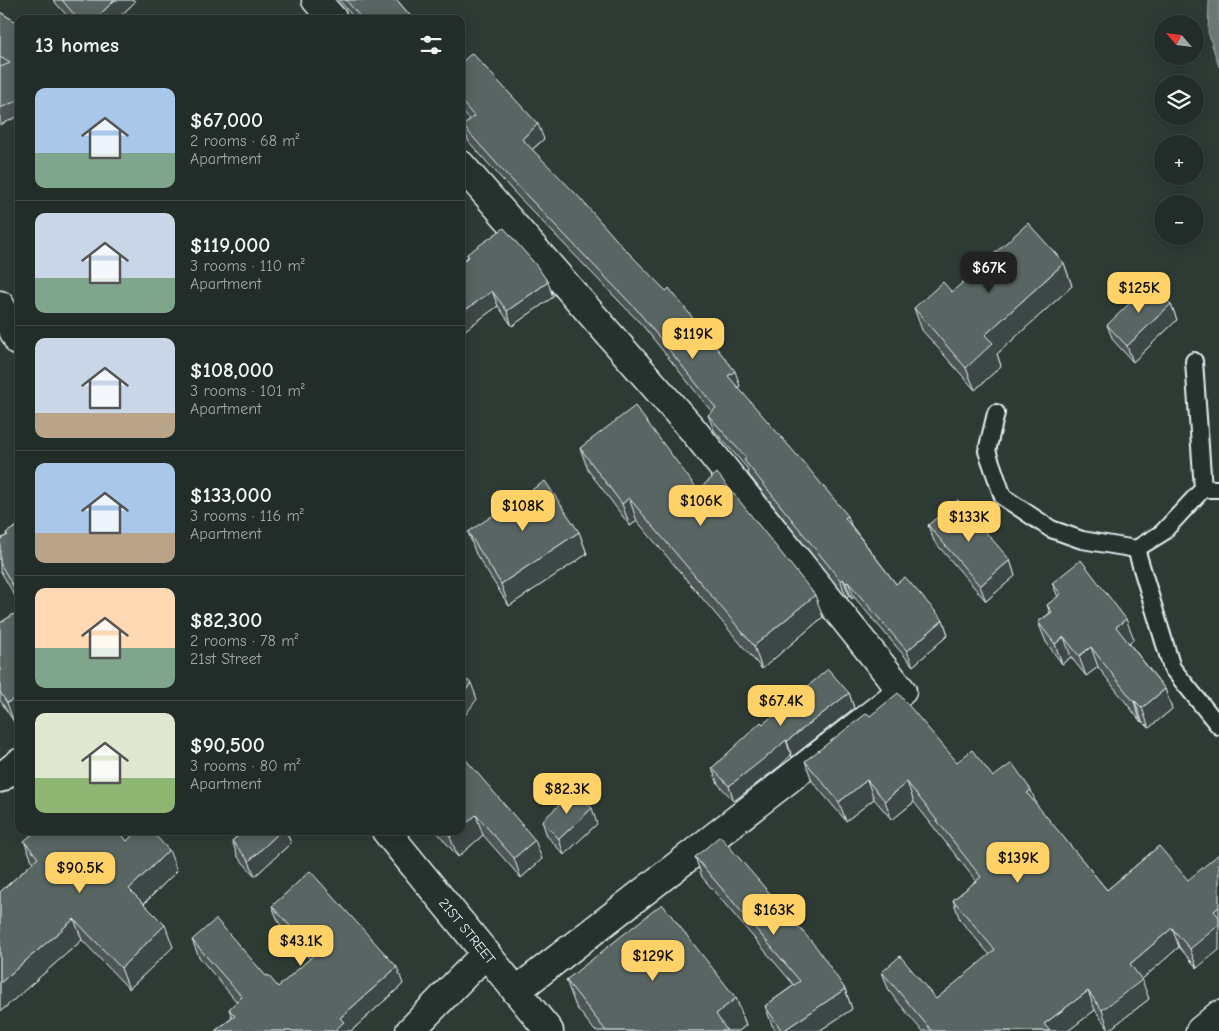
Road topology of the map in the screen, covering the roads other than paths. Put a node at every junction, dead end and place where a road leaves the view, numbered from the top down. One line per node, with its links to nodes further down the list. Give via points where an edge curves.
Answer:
1 (316, 0): 2 (street)
2 (329, 15)
3 (465, 170): 16 (street, via 693,430 902,691)
4 (0, 305): 5 (street)
5 (15, 334)
6 (1194, 361): 8 (lane)
7 (996, 413): 10 (lane, via 988,451 1003,497 1051,529 1082,540)
8 (1202, 489): 9 (lane); 10 (lane, via 1162,532)
9 (1219, 490)
10 (1136, 549): 11 (lane, via 1172,668)
11 (1219, 726)
12 (15, 765): 13 (street)
13 (0, 778)
14 (389, 835): 15 (street, 21ST STREET)
15 (486, 953): 16 (street, 21ST STREET); 18 (street)
16 (516, 991): 19 (street, 21ST STREET)
17 (1219, 1015): 20 (street)
18 (410, 1031)
19 (549, 1031)
20 (1200, 1031)

